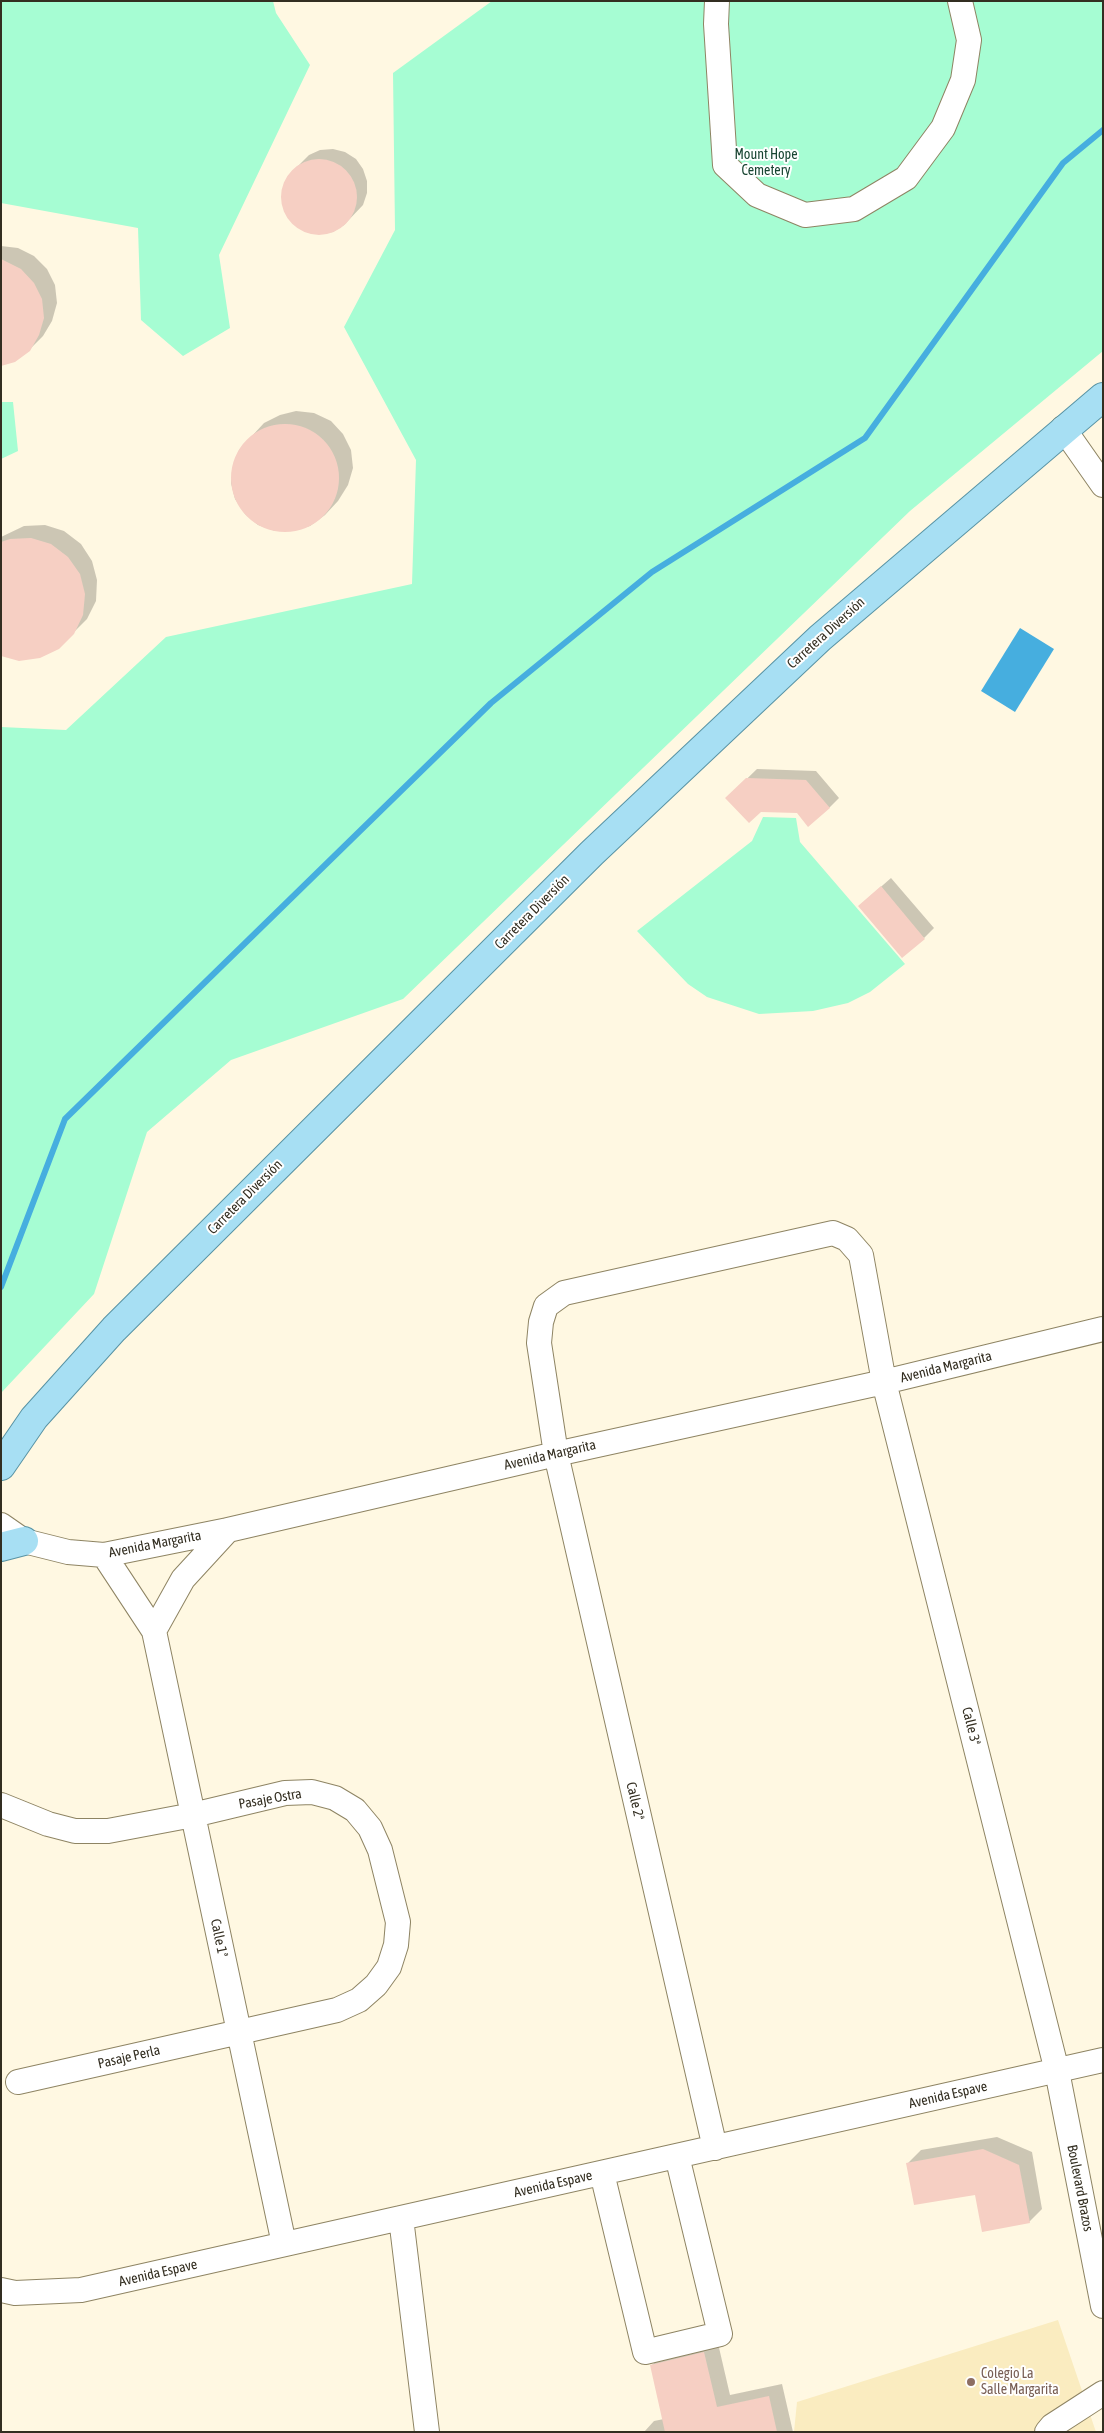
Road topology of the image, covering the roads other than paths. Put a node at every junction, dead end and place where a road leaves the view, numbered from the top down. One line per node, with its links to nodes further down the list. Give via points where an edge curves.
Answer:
1 (717, 1): 2 (street, via 725,165 757,195 805,215 854,209 906,178 943,128 964,80 969,40)
2 (960, 1)
3 (1103, 397): 4 (main road, Carretera Diversión)
4 (1063, 428): 5 (street); 9 (main road, Carretera Diversión, via 820,638 592,853 114,1329 34,1418)
5 (1103, 485)
6 (1103, 1329): 7 (street, Avenida Margarita)
7 (884, 1382): 8 (street, Avenida Margarita); 8 (street, Calle 3ª, via 861,1255 847,1239 833,1233 564,1293 546,1306 538,1343); 19 (street, Calle 3ª)
8 (556, 1454): 11 (street, Avenida Margarita); 21 (street, Calle 2ª)
9 (1, 1466)
10 (1, 1525): 12 (street, Avenida Margarita)
11 (228, 1530): 13 (street, Avenida Margarita); 14 (street, via 183,1579)
12 (13, 1544): 13 (street, Avenida Margarita)
13 (104, 1555): 14 (street)
14 (154, 1631): 16 (street, Calle 1ª)
15 (1, 1805): 16 (street, Pasaje Ostra, via 48,1824 76,1831 108,1831)
16 (193, 1815): 17 (street, Calle 1ª); 17 (street, Pasaje Ostra, via 286,1793 312,1792 334,1798 355,1810 370,1828 380,1850 395,1906 398,1922 396,1945 388,1966 376,1985 359,2000 337,2010)
17 (239, 2033): 20 (street, Pasaje Perla); 25 (street, Calle 1ª)
18 (1103, 2060): 19 (street, Avenida Espave)
19 (1057, 2071): 21 (street, Avenida Espave); 27 (street, Boulevard Brazos)
20 (18, 2082)
21 (714, 2148): 22 (street, Avenida Espave)
22 (677, 2156): 23 (street, Avenida Espave); 23 (street, via 720,2334 645,2352)
23 (602, 2173): 24 (street, Avenida Espave)
24 (401, 2218): 25 (street, Avenida Espave); 29 (street)
25 (284, 2244): 26 (street, Avenida Espave, via 81,2290 15,2293)
26 (1, 2290)
27 (1103, 2306)
28 (1103, 2393): 30 (street)
29 (427, 2432)
30 (1047, 2432)

